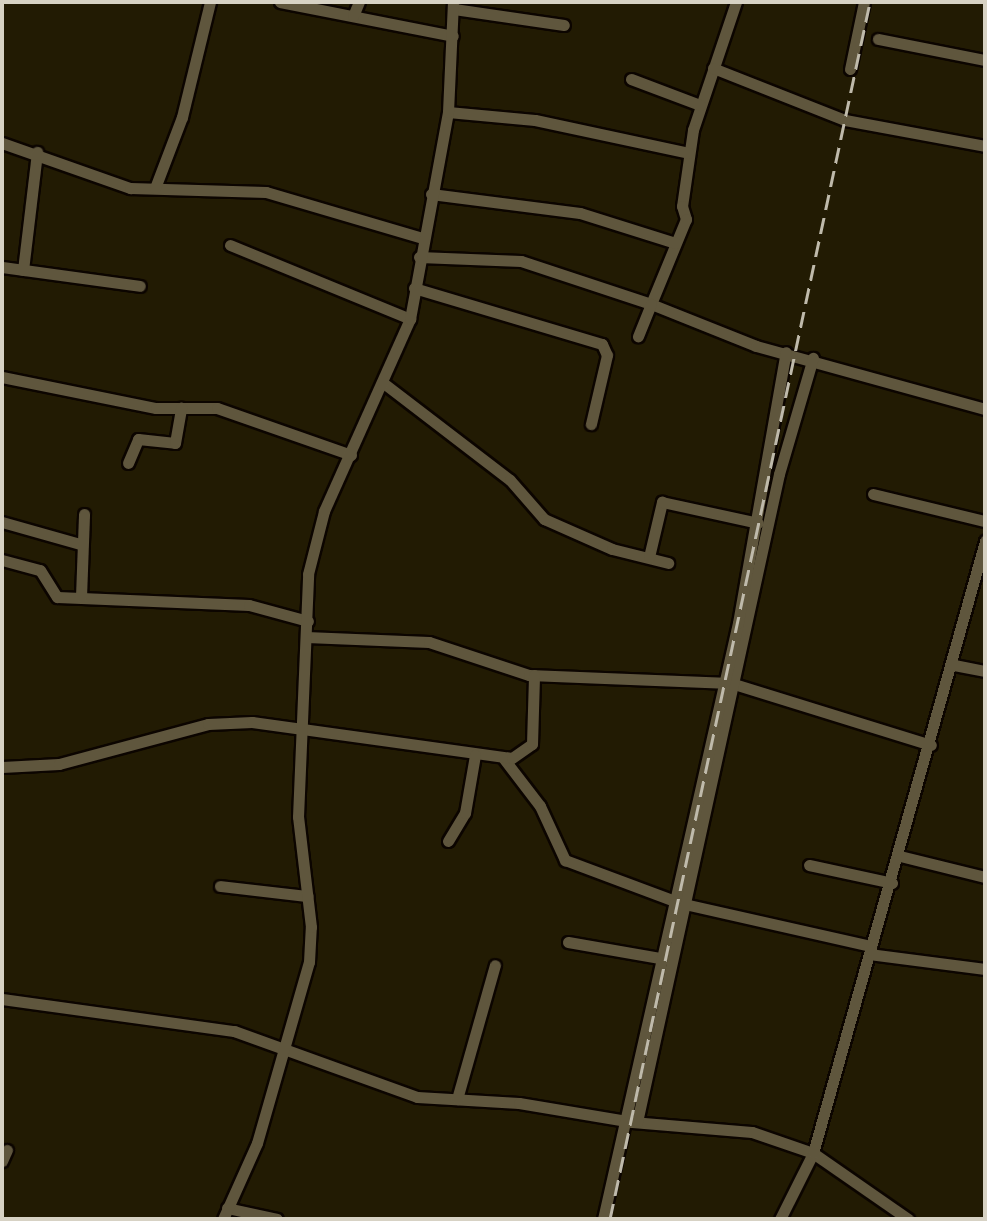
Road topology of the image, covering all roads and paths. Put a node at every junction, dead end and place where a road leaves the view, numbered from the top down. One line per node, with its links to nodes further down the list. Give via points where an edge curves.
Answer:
1 (210, 2): 21 (street, via 182,117)
2 (280, 2): 7 (street)
3 (359, 2): 7 (street)
4 (736, 2): 12 (street)
5 (864, 2): 13 (street)
6 (453, 5): 8 (street); 9 (street)
7 (353, 16): 9 (street)
8 (564, 25)
9 (453, 36): 16 (street)
10 (878, 39): 11 (street)
11 (985, 60)
12 (713, 68): 15 (street); 18 (street, via 845,120)
13 (850, 69)
14 (631, 79): 15 (street)
15 (700, 105): 20 (street)
16 (448, 112): 20 (street, via 535,120); 22 (street)
17 (2, 143): 19 (street)
18 (985, 146)
19 (37, 152): 21 (street, via 91,178); 28 (street)
20 (689, 153): 24 (street, via 682,206 686,219)
21 (155, 188): 23 (street, via 266,192)
22 (431, 194): 23 (street); 24 (street, via 580,213)
23 (422, 238): 26 (street)
24 (675, 243): 31 (street)
25 (230, 245): 32 (street)
26 (419, 257): 30 (street); 31 (street, via 521,261)
27 (2, 267): 28 (street)
28 (23, 270): 29 (street)
29 (140, 286)
30 (414, 288): 32 (street); 40 (street, via 602,344 607,355)
31 (651, 304): 33 (street); 34 (street)
32 (410, 319): 37 (street)
33 (638, 336)
34 (786, 352): 35 (street); 47 (street)
35 (813, 358): 39 (street); 60 (street)
36 (2, 377): 38 (street, via 61,393)
37 (386, 385): 41 (street); 50 (street, via 510,480 544,519 612,549)
38 (181, 408): 41 (street, via 217,408 281,426); 42 (street, via 175,443 133,441)
39 (985, 409)
40 (591, 424)
41 (351, 455): 55 (street, via 319,525 308,574)
42 (128, 463)
43 (873, 494): 45 (street)
44 (84, 514): 49 (street)
45 (985, 521)
46 (2, 522): 49 (street)
47 (758, 523): 50 (street, via 659,503); 60 (street)
48 (985, 541): 53 (street)
49 (80, 544): 54 (street)
50 (649, 557): 52 (street)
51 (2, 560): 54 (street, via 40,570 57,597)
52 (668, 563)
53 (982, 570): 57 (street)
54 (81, 597): 55 (street, via 249,605)
55 (308, 621): 56 (street)
56 (306, 637): 59 (street, via 429,642); 61 (street)
57 (954, 665): 58 (street); 62 (street)
58 (985, 671)
59 (534, 675): 60 (street); 64 (street, via 532,744 526,753)
60 (729, 683): 62 (street); 73 (street); 74 (street)
61 (305, 726): 63 (street); 65 (street, via 208,724 59,764); 72 (street, via 298,817)
62 (931, 745): 67 (street)
63 (475, 755): 64 (street); 66 (street, via 465,813)
64 (504, 759): 73 (street, via 540,806 565,860)
65 (2, 767)
66 (448, 841)
67 (900, 856): 69 (street); 70 (street)
68 (809, 865): 70 (street)
69 (985, 877)
70 (892, 883): 76 (street)
71 (220, 886): 72 (street)
72 (307, 896): 81 (street, via 312,943)
73 (673, 901): 74 (street); 77 (street)
74 (688, 905): 76 (street); 84 (street)
75 (568, 942): 77 (street)
76 (870, 950): 79 (street); 85 (street)
77 (660, 958): 83 (street)
78 (495, 965): 82 (street)
79 (985, 969)
80 (2, 999): 81 (street, via 156,1016)
81 (285, 1045): 82 (street, via 395,1092); 86 (street, via 257,1143)
82 (457, 1099): 83 (street)
83 (622, 1120): 84 (street); 88 (street)
84 (637, 1122): 85 (street, via 724,1127)
85 (813, 1153): 89 (street); 90 (street)
86 (225, 1214): 87 (street)
87 (277, 1219)
88 (603, 1219)
89 (780, 1219)
90 (908, 1219)

